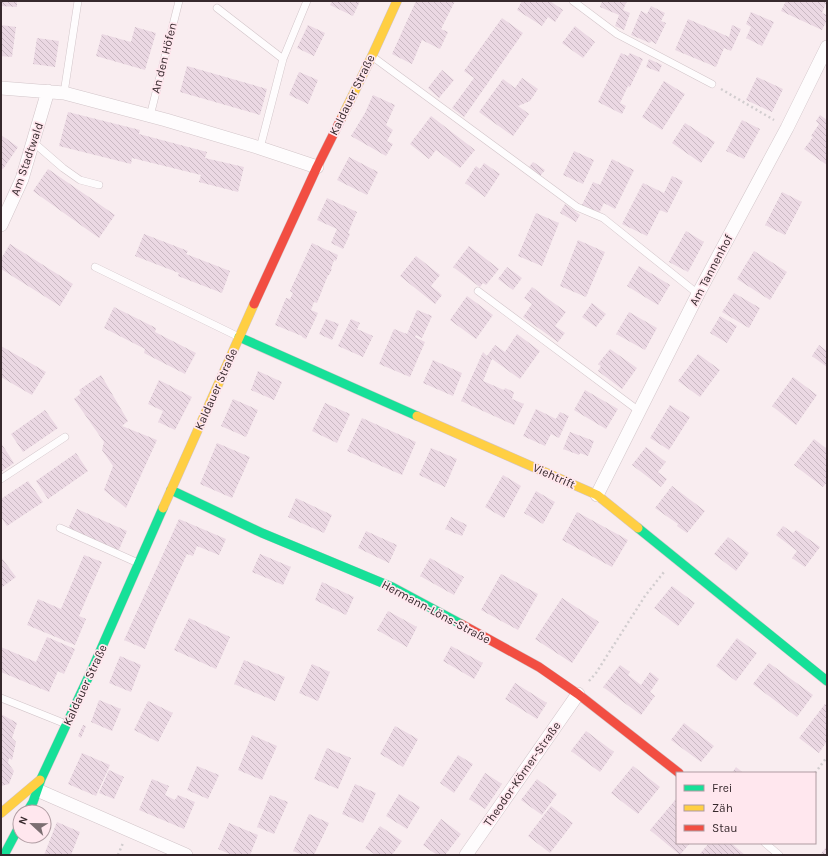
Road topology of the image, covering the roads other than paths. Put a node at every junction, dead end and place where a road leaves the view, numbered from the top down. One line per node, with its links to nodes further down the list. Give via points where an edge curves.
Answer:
1 (78, 1): 13 (lane)
2 (179, 1): 14 (lane, An den Höfen)
3 (307, 1): 9 (lane)
4 (396, 1): 8 (street, Kaldauer Straße)
5 (573, 1): 10 (lane, via 617,34)
6 (217, 8): 9 (lane)
7 (827, 47): 22 (street, Am Tannenhof, via 787,128)
8 (372, 56): 17 (street, Kaldauer Straße); 22 (lane, via 578,207 603,218)
9 (283, 59): 16 (lane)
10 (712, 84)
11 (1, 88): 12 (street)
12 (48, 91): 13 (street); 15 (street, Am Stadtwald)
13 (64, 93): 14 (street)
14 (150, 116): 16 (street)
15 (33, 142): 18 (lane, via 80,180); 19 (street, Am Stadtwald, via 22,179)
16 (260, 148): 17 (street)
17 (317, 167): 23 (street, Kaldauer Straße)
18 (99, 185)
19 (1, 225)
20 (95, 267): 23 (lane)
21 (478, 291): 24 (lane)
22 (698, 294): 24 (street, Am Tannenhof)
23 (239, 337): 27 (street, Kaldauer Straße); 28 (street, Viehtrift)
24 (639, 411): 28 (street, Am Tannenhof)
25 (65, 437): 26 (lane)
26 (1, 479)
27 (170, 490): 30 (street, Kaldauer Straße); 32 (street, Hermann-Löns-Straße, via 262,533 392,587 539,667)
28 (597, 495): 31 (street, Viehtrift)
29 (60, 528): 30 (lane)
30 (139, 563): 34 (street, Kaldauer Straße)
31 (827, 681)
32 (578, 694): 35 (street, Hermann-Löns-Straße); 43 (street, Theodor-Körner-Straße)
33 (1, 698): 34 (lane)
34 (67, 724): 36 (street, Kaldauer Straße)
35 (678, 772)
36 (39, 785): 37 (street, Kaldauer Straße); 38 (street, Kaldauer Straße); 42 (street)
37 (31, 804)
38 (1, 812)
39 (12, 840): 41 (street)
40 (766, 844): 44 (lane)
41 (4, 855)
42 (186, 855)
43 (466, 855)
44 (778, 855)

